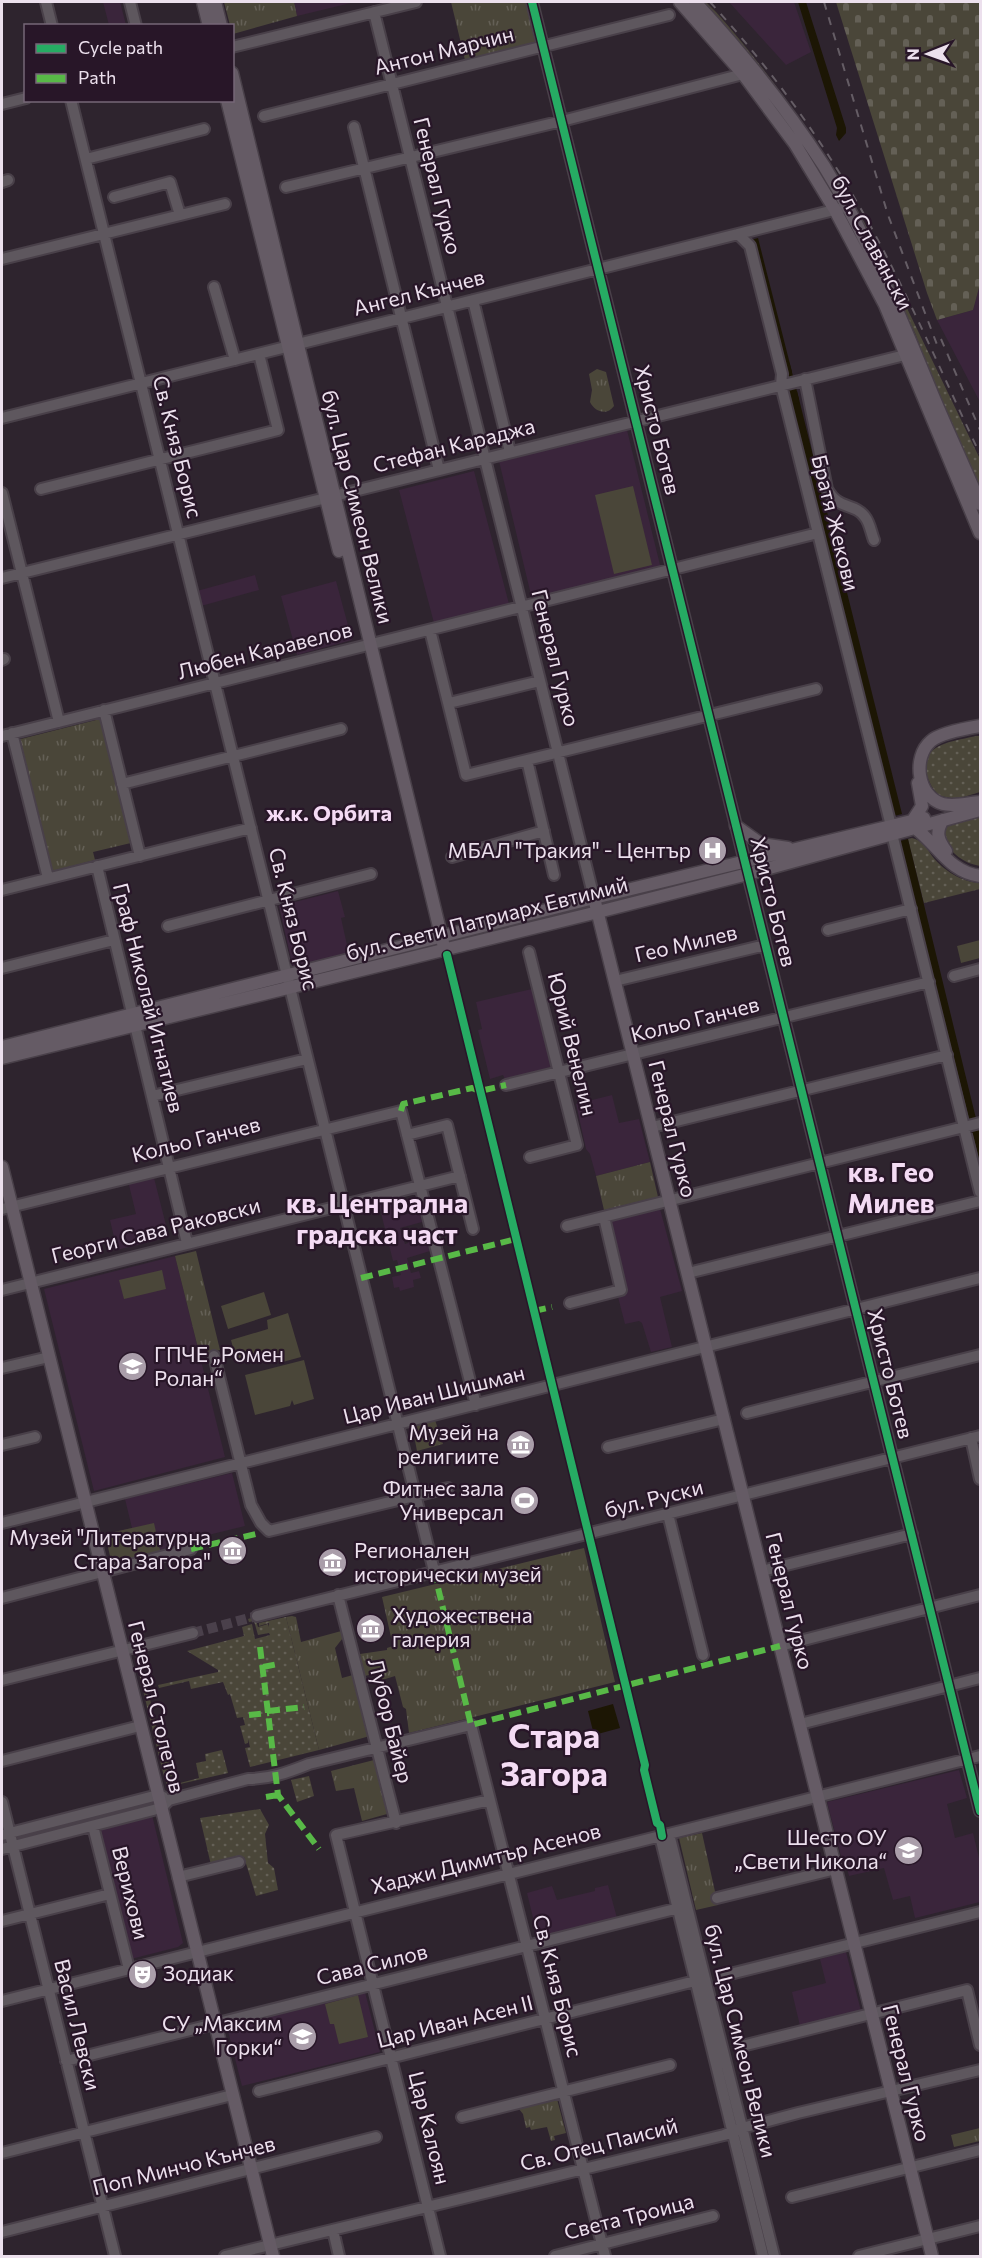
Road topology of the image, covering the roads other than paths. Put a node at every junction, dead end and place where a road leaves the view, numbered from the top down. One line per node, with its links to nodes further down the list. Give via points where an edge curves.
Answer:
1 (46, 2): 11 (street)
2 (130, 2): 12 (street)
3 (203, 2): 13 (main road)
4 (215, 2): 14 (main road)
5 (416, 2): 9 (street)
6 (532, 2): 16 (street, Христо Ботев)
7 (680, 2): 17 (main road, бул. Славянски)
8 (695, 2): 35 (main road, бул. Славянски, via 779,101 825,168)
9 (374, 12): 15 (street); 19 (street, Генерал Гурко)
10 (669, 15): 16 (street, Антон Марчин)
11 (52, 24)
12 (136, 24)
13 (208, 24)
14 (220, 24)
15 (234, 47)
16 (543, 47): 19 (street, Антон Марчин); 25 (street, Христо Ботев)
17 (743, 74): 25 (street); 35 (main road, бул. Славянски)
18 (234, 83): 33 (main road, бул. Цар Симеон Велики)
19 (392, 84): 24 (street, Антон Марчин); 28 (street, Генерал Гурко)
20 (24, 98): 23 (street)
21 (72, 102): 29 (street, Св. Княз Борис)
22 (228, 102): 33 (main road, бул. Цар Симеон Велики)
23 (2, 104)
24 (264, 116)
25 (562, 121): 28 (street); 40 (street, Христо Ботев)
26 (354, 127): 30 (street)
27 (204, 129): 29 (street)
28 (410, 158): 30 (street); 43 (street, Генерал Гурко)
29 (86, 159): 38 (street, Св. Княз Борис)
30 (364, 169): 31 (street); 44 (street)
31 (286, 187)
32 (114, 197): 36 (street, via 170,182)
33 (257, 198): 45 (main road, бул. Цар Симеон Велики)
34 (225, 204): 36 (street)
35 (841, 208): 37 (street, Ангел Кънчев); 46 (main road, бул. Славянски)
36 (180, 215): 38 (street)
37 (748, 232): 40 (street, Ангел Кънчев); 49 (street, Братя Жекови, via 782,374)
38 (104, 234): 39 (street); 50 (street, Св. Княз Борис)
39 (2, 259)
40 (598, 269): 42 (street, Ангел Кънчев); 52 (street, Христо Ботев)
41 (214, 287): 48 (street)
42 (473, 300): 43 (street, Ангел Кънчев); 53 (street)
43 (447, 307): 44 (street, Ангел Кънчев); 54 (street, Генерал Гурко)
44 (402, 318): 45 (street, Ангел Кънчев); 56 (street)
45 (293, 345): 47 (street, Ангел Кънчев); 59 (main road, бул. Цар Симеон Велики)
46 (911, 353): 49 (street, Стефан Караджа); 60 (main road, бул. Славянски); 62 (main road, бул. Славянски)
47 (259, 354): 48 (street, Ангел Кънчев); 55 (street, via 278,430)
48 (235, 360): 50 (street, Ангел Кънчев)
49 (792, 382): 52 (street, Стефан Караджа); 61 (street, Братя Жекови); 64 (street, via 832,499 867,519)
50 (141, 383): 51 (street, Ангел Кънчев); 55 (street, Св. Княз Борис)
51 (2, 418)
52 (636, 421): 53 (street, Стефан Караджа); 65 (street, Христо Ботев)
53 (510, 452): 54 (street, Стефан Караджа)
54 (485, 458): 56 (street, Стефан Караджа); 68 (street, Генерал Гурко)
55 (160, 459): 57 (street); 63 (street, Св. Княз Борис)
56 (439, 470): 59 (street, Стефан Караджа)
57 (41, 489)
58 (2, 493): 66 (street)
59 (330, 497): 63 (street, Стефан Караджа); 70 (main road, бул. Цар Симеон Велики)
60 (981, 504)
61 (818, 533): 65 (street, Любен Каравелов); 91 (street, Братя Жекови)
62 (981, 533)
63 (178, 534): 66 (street, Стефан Караджа); 72 (street, Св. Княз Борис)
64 (874, 540)
65 (672, 569): 68 (street, Любен Каравелов); 76 (street, Христо Ботев)
66 (22, 573): 67 (street, Стефан Караджа); 77 (street)
67 (2, 578)
68 (522, 607): 69 (street, Любен Каравелов); 71 (street, Генерал Гурко)
69 (430, 630): 70 (street, Любен Каравелов); 74 (street)
70 (367, 646): 72 (street, Любен Каравелов); 112 (main road, бул. Цар Симеон Велики)
71 (540, 681): 74 (street); 83 (street, Генерал Гурко)
72 (215, 683): 75 (street, Любен Каравелов); 84 (street, Св. Княз Борис)
73 (816, 689): 76 (street)
74 (449, 703): 85 (street, via 466,775)
75 (104, 710): 77 (street, Любен Каравелов); 86 (street, Граф Николай Игнатиев)
76 (709, 715): 83 (street); 90 (street, Христо Ботев)
77 (59, 722): 81 (street, Любен Каравелов)
78 (981, 723): 82 (main road); 91 (main road, via 936,732 919,745 914,765 922,806)
79 (341, 729): 84 (street)
80 (981, 731): 82 (main road)
81 (7, 735): 103 (street)
82 (944, 736): 87 (main road, via 931,741 920,757 926,791 943,804)
83 (558, 752): 85 (street); 105 (street, Генерал Гурко)
84 (233, 756): 86 (street); 92 (street, Св. Княз Борис)
85 (527, 760): 93 (street)
86 (122, 784): 95 (street, Граф Николай Игнатиев)
87 (981, 802): 91 (main road, бул. Свети Патриарх Евтимий)
88 (981, 810): 89 (main road, бул. Свети Патриарх Евтимий)
89 (943, 820): 91 (main road, бул. Свети Патриарх Евтимий); 99 (main road, via 938,836 945,850 958,862)
90 (736, 826): 94 (main road, via 761,844); 98 (street, Христо Ботев)
91 (903, 827): 94 (main road, бул. Свети Патриарх Евтимий); 98 (main road, бул. Свети Патриарх Евтимий); 102 (main road, via 929,840 947,862); 107 (street, Братя Жекови)
92 (251, 828): 95 (street); 106 (street, Св. Княз Борис)
93 (544, 831): 96 (street); 101 (street)
94 (795, 849): 98 (main road, бул. Свети Патриарх Евтимий)
95 (140, 856): 97 (street)
96 (452, 857)
97 (97, 866): 103 (street); 111 (street, Граф Николай Игнатиев)
98 (746, 868): 105 (main road, бул. Свети Патриарх Евтимий); 108 (main road, бул. Свети Патриарх Евтимий); 113 (street, Христо Ботев)
99 (981, 870)
100 (370, 874): 106 (street)
101 (554, 875)
102 (981, 876)
103 (48, 878): 104 (street)
104 (2, 890)
105 (594, 898): 108 (main road, Генерал Гурко); 112 (main road, бул. Свети Патриарх Евтимий)
106 (269, 901): 109 (street); 118 (street, Св. Княз Борис)
107 (911, 909): 110 (street); 120 (street, Братя Жекови)
108 (598, 912): 112 (main road, бул. Свети Патриарх Евтимий); 119 (main road, Генерал Гурко)
109 (168, 926)
110 (828, 930)
111 (114, 940): 115 (street); 122 (street, Граф Николай Игнатиев)
112 (440, 944): 118 (main road, бул. Свети Патриарх Евтимий)
113 (765, 945): 119 (street, Гео Милев); 121 (street, Христо Ботев)
114 (529, 952): 128 (street, Юрий Венелин)
115 (2, 968)
116 (981, 969): 117 (street)
117 (954, 976)
118 (289, 981): 122 (main road, бул. Свети Патриарх Евтимий); 127 (street, Св. Княз Борис)
119 (615, 981): 124 (main road, Генерал Гурко)
120 (929, 982): 121 (street, Кольо Ганчев); 125 (street, Братя Жекови)
121 (784, 1018): 124 (street, Кольо Ганчев); 130 (street, Христо Ботев)
122 (134, 1021): 123 (main road, бул. Свети Патриарх Евтимий); 126 (main road, бул. Свети Патриарх Евтимий); 131 (street, Граф Николай Игнатиев)
123 (2, 1047)
124 (634, 1055): 128 (street, Кольо Ганчев); 133 (main road, Генерал Гурко)
125 (947, 1055): 130 (street); 132 (street, Братя Жекови)
126 (2, 1058)
127 (307, 1059): 131 (street); 134 (street, Св. Княз Борис)
128 (559, 1073): 129 (street, Кольо Ганчев); 136 (street, Юрий Венелин, via 577,1145)
129 (506, 1085)
130 (801, 1090): 133 (street); 137 (street, Христо Ботев)
131 (152, 1096): 139 (street, Граф Николай Игнатиев)
132 (974, 1125): 137 (street); 142 (street, Братя Жекови)
133 (652, 1127): 143 (main road, Генерал Гурко)
134 (325, 1129): 135 (street, Кольо Ганчев, via 400,1111); 139 (street, Кольо Ганчев); 145 (street, Св. Княз Борис)
135 (407, 1135): 140 (street, via 447,1125); 141 (street)
136 (530, 1157)
137 (819, 1163): 143 (street); 150 (street, Христо Ботев)
138 (2, 1167): 146 (main road, Генерал Столетов)
139 (169, 1167): 146 (street, Кольо Ганчев); 151 (street, Граф Николай Игнатиев)
140 (460, 1176): 141 (street, Георги Сава Раковски); 149 (street)
141 (420, 1186): 145 (street, Георги Сава Раковски); 164 (street)
142 (981, 1192)
143 (670, 1201): 147 (street); 152 (main road, Генерал Гурко)
144 (981, 1201): 150 (street)
145 (343, 1204): 151 (street, Георги Сава Раковски); 167 (street, Св. Княз Борис)
146 (6, 1208): 154 (main road, Генерал Столетов)
147 (604, 1217): 148 (street); 156 (street, via 621,1290)
148 (567, 1226)
149 (473, 1229)
150 (837, 1236): 152 (street); 157 (street, Христо Ботев)
151 (187, 1243): 154 (street, Георги Сава Раковски)
152 (688, 1273): 158 (main road, Генерал Гурко)
153 (981, 1278): 157 (street, Цар Иван Шишман)
154 (30, 1283): 155 (street, Георги Сава Раковски); 161 (main road, Генерал Столетов)
155 (2, 1290)
156 (570, 1303)
157 (856, 1309): 158 (street, Цар Иван Шишман); 163 (street, Христо Ботев)
158 (706, 1347): 164 (street, Цар Иван Шишман); 166 (main road, Генерал Гурко)
159 (981, 1355): 163 (street)
160 (214, 1356): 173 (street)
161 (49, 1357): 162 (street); 178 (main road, Генерал Столетов)
162 (2, 1368)
163 (874, 1382): 165 (street); 172 (street, Христо Ботев)
164 (476, 1405): 167 (street, Цар Иван Шишман)
165 (747, 1413)
166 (724, 1419): 171 (street); 176 (main road, Генерал Гурко)
167 (398, 1424): 173 (street, Цар Иван Шишман); 177 (street, Св. Княз Борис)
168 (35, 1437): 170 (street)
169 (976, 1437): 172 (street, бул. Руски); 174 (street)
170 (2, 1445)
171 (608, 1448)
172 (892, 1458): 176 (street, бул. Руски); 181 (street, Христо Ботев)
173 (241, 1464): 177 (street, via 251,1505 269,1531); 178 (street, Цар Иван Шишман)
174 (981, 1479)
175 (448, 1488): 177 (street)
176 (743, 1495): 179 (street, бул. Руски); 184 (main road, Генерал Гурко)
177 (415, 1496): 183 (street, Св. Княз Борис)
178 (85, 1503): 180 (street, Цар Иван Шишман); 185 (main road, Генерал Столетов)
179 (668, 1515): 183 (street, бул. Руски); 194 (street)
180 (2, 1523)
181 (912, 1534): 184 (street); 189 (street, Христо Ботев)
182 (191, 1549): 185 (street)
183 (434, 1571): 186 (street, бул. Руски)
184 (762, 1571): 192 (main road, Генерал Гурко)
185 (102, 1573): 188 (street); 193 (main road, Генерал Столетов)
186 (338, 1595): 190 (street, бул. Руски); 200 (street, Лубор Байер)
187 (981, 1595): 189 (street)
188 (2, 1598)
189 (930, 1607): 192 (street); 197 (street, Христо Ботев)
190 (257, 1616)
191 (193, 1633): 193 (street)
192 (780, 1646): 198 (main road, Генерал Гурко)
193 (122, 1650): 196 (street); 199 (main road, Генерал Столетов)
194 (703, 1656)
195 (981, 1678): 197 (street)
196 (2, 1680)
197 (949, 1686): 198 (street); 202 (street, Христо Ботев)
198 (800, 1724): 204 (main road, Генерал Гурко)
199 (141, 1726): 203 (street); 206 (main road, Генерал Столетов)
200 (377, 1747): 205 (street, Св. Княз Борис, via 471,1725); 206 (street); 209 (street, Лубор Байер)
201 (981, 1756): 202 (street, Хаджи Димитър Асенов)
202 (968, 1760): 204 (street, Хаджи Димитър Асенов); 208 (street, Христо Ботев)
203 (2, 1761)
204 (818, 1797): 212 (street, Хаджи Димитър Асенов); 215 (main road, Генерал Гурко)
205 (490, 1800): 209 (street); 216 (street, Св. Княз Борис)
206 (162, 1801): 210 (street); 211 (street); 217 (main road, Генерал Столетов)
207 (2, 1802): 211 (street, Васил Левски)
208 (981, 1811)
209 (396, 1822): 221 (street, Цар Калоян, via 336,1835)
210 (93, 1826): 213 (street); 218 (street, Верихови)
211 (5, 1834): 213 (street, Васил Левски)
212 (664, 1835): 216 (street, Хаджи Димитър Асенов); 220 (street, бул. Цар Симеон Велики)
213 (7, 1848): 223 (street, Васил Левски)
214 (239, 1862): 217 (street)
215 (836, 1869): 219 (street); 225 (main road, Генерал Гурко)
216 (509, 1874): 221 (street, Хаджи Димитър Асенов); 226 (street, Св. Княз Борис)
217 (178, 1877): 227 (main road, Генерал Столетов)
218 (110, 1894): 223 (street); 228 (street, Верихови)
219 (717, 1898)
220 (682, 1907): 226 (street, Сава Силов); 230 (street, бул. Цар Симеон Велики); 248 (street, бул. Цар Симеон Велики)
221 (355, 1912): 227 (street, Хаджи Димитър Асенов); 231 (street, Цар Калоян)
222 (981, 1912): 225 (street)
223 (29, 1914): 224 (street); 232 (street, Васил Левски)
224 (2, 1921)
225 (854, 1943): 229 (street); 234 (main road, Генерал Гурко)
226 (527, 1946): 231 (street, Сава Силов); 235 (street, Св. Княз Борис)
227 (197, 1952): 228 (street, Хаджи Димитър Асенов); 236 (main road, Генерал Столетов)
228 (129, 1969): 232 (street, Хаджи Димитър Асенов)
229 (726, 1975)
230 (695, 1981): 235 (street, Цар Иван Асен II); 248 (street, бул. Цар Симеон Велики)
231 (373, 1984): 236 (street, Сава Силов); 239 (street, Цар Калоян)
232 (48, 1989): 233 (street, Хаджи Димитър Асенов); 240 (street, Васил Левски)
233 (2, 2001)
234 (872, 2014): 237 (street, via 966,1989); 238 (street); 245 (main road, Генерал Гурко)
235 (546, 2019): 239 (street, Цар Иван Асен II); 244 (street, Св. Княз Борис)
236 (215, 2024): 240 (street, Сава Силов); 246 (main road, Генерал Столетов)
237 (981, 2045)
238 (742, 2046)
239 (391, 2058): 243 (street, Цар Иван Асен II); 258 (street, Цар Калоян)
240 (66, 2061): 249 (street, Васил Левски)
241 (670, 2065): 244 (street)
242 (981, 2070): 245 (street, Св. Отец Паисий)
243 (259, 2091)
244 (564, 2092): 247 (street); 255 (street, Св. Княз Борис)
245 (891, 2092): 248 (street, Св. Отец Паисий); 253 (main road, Генерал Гурко)
246 (232, 2096): 249 (street); 254 (main road, Генерал Столетов)
247 (462, 2117)
248 (737, 2130): 255 (street, Св. Отец Паисий); 272 (street, бул. Цар Симеон Велики); 273 (street, бул. Цар Симеон Велики)
249 (84, 2132): 252 (street); 257 (street, Васил Левски)
250 (376, 2137): 254 (street, Поп Минчо Кънчев)
251 (981, 2150): 253 (street)
252 (2, 2153)
253 (910, 2166): 256 (street); 263 (main road, Генерал Гурко)
254 (251, 2169): 257 (street, Поп Минчо Кънчев); 265 (main road, Генерал Столетов)
255 (583, 2169): 258 (street, Св. Отец Паисий); 264 (street, Св. Княз Борис)
256 (792, 2197)
257 (103, 2207): 262 (street, Поп Минчо Кънчев); 266 (street, Васил Левски)
258 (428, 2207): 261 (street, Св. Отец Паисий); 269 (street, Цар Калоян)
259 (713, 2216): 264 (street, Света Троица)
260 (981, 2226): 263 (street)
261 (333, 2230): 265 (street, Св. Отец Паисий); 268 (street)
262 (2, 2232)
263 (928, 2239): 274 (street); 275 (main road, Генерал Гурко)
264 (602, 2244): 270 (street, Света Троица); 271 (street, Св. Княз Борис)
265 (271, 2251): 267 (street, Св. Отец Паисий)
266 (115, 2256)
267 (225, 2256)
268 (339, 2256)
269 (440, 2256)
270 (555, 2256)
271 (605, 2256)
272 (763, 2256)
273 (774, 2256)
274 (859, 2256)
275 (932, 2256)

